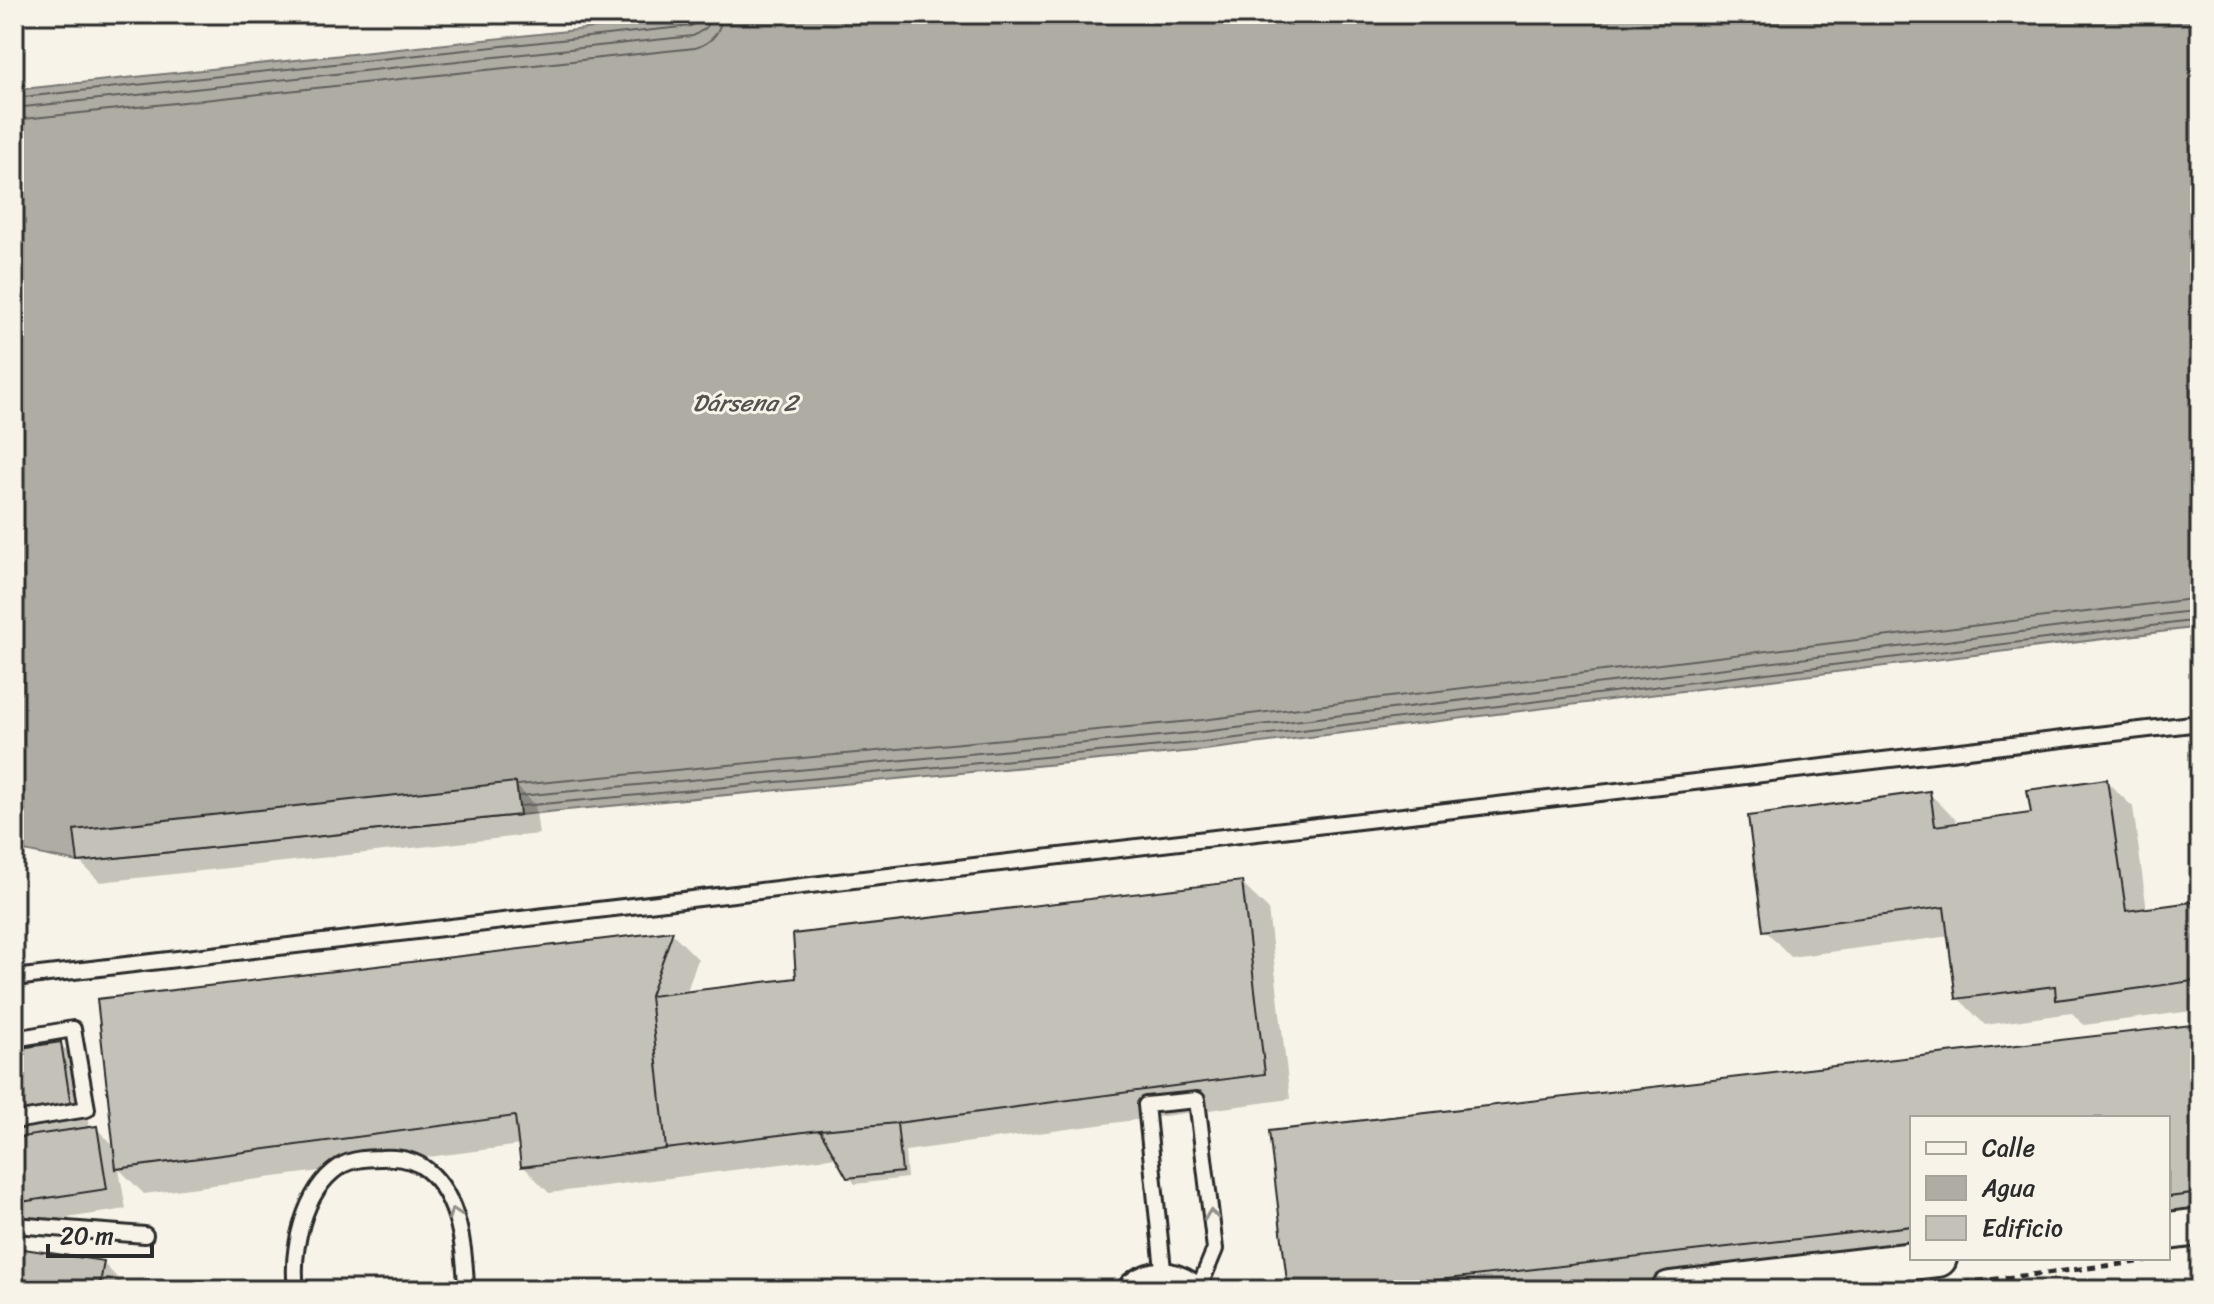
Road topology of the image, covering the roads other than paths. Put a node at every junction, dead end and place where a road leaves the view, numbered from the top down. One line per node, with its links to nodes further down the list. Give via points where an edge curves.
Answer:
1 (2200, 723): 2 (lane)
2 (14, 978)
3 (14, 1039): 4 (lane, via 73,1029 87,1109)
4 (14, 1121)
5 (14, 1225): 7 (lane)
6 (2200, 1227): 8 (street)
7 (145, 1235)
8 (2170, 1240)
9 (1950, 1270): 14 (street)
10 (1163, 1287): 13 (lane, one-way to 10, via 1215,1249 1197,1100 1146,1105)
11 (296, 1290): 12 (lane, one-way to 11, via 464,1252 449,1199 426,1168 397,1157 358,1159 340,1166 322,1183 299,1241)
12 (466, 1290)
13 (1198, 1290)
14 (1670, 1290)

